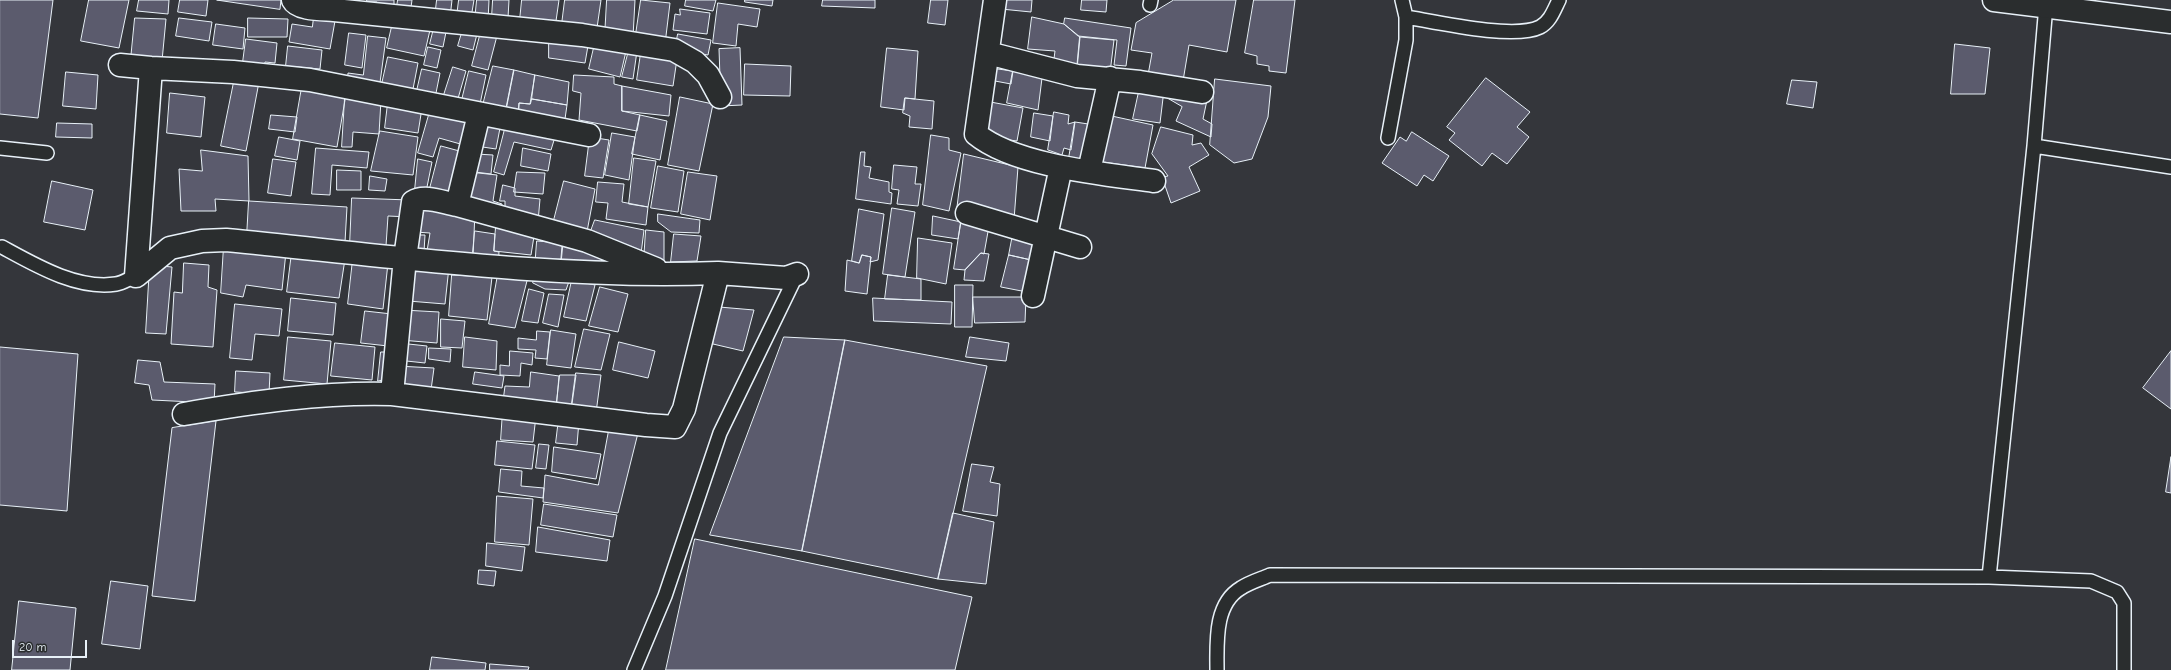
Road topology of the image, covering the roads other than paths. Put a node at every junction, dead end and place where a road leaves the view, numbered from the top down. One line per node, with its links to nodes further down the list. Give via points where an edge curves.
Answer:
1 (293, 0): 14 (main road, via 302,6 582,35 674,50 695,62 708,75)
2 (995, 0): 9 (main road)
3 (1402, 0): 7 (lane)
4 (1559, 0): 7 (lane, via 1550,18 1540,27 1525,32)
5 (1994, 0): 6 (main road)
6 (2046, 5): 8 (main road); 18 (lane)
7 (1406, 17): 17 (lane, via 1406,40)
8 (2171, 22)
9 (988, 53): 12 (main road, via 1077,76); 22 (main road, via 976,134 994,146)
10 (120, 65): 11 (main road)
11 (151, 68): 15 (main road, via 233,72 310,80); 34 (main road)
12 (1110, 78): 13 (main road); 23 (main road)
13 (1202, 92)
14 (720, 97)
15 (479, 114): 16 (main road); 25 (main road)
16 (589, 135)
17 (1388, 138)
18 (2034, 146): 21 (lane); 38 (lane)
19 (0, 148): 20 (lane)
20 (47, 153)
21 (2171, 167)
22 (1061, 168): 23 (main road); 27 (main road)
23 (1089, 172): 24 (main road)
24 (1154, 181)
25 (457, 206): 30 (main road, via 427,199 413,202); 33 (main road, via 587,241)
26 (967, 213): 27 (main road)
27 (1047, 237): 29 (main road); 35 (main road)
28 (2, 247): 34 (lane, via 45,269 78,281 116,284)
29 (1080, 247)
30 (404, 258): 33 (main road, via 529,270); 34 (main road, via 226,240 202,240 170,248); 36 (main road)
31 (718, 273): 32 (main road, via 786,278); 33 (main road); 36 (main road, via 684,409 675,426 646,425)
32 (798, 274): 39 (lane, via 720,433 666,596)
33 (669, 275)
34 (136, 276)
35 (1033, 296)
36 (392, 394): 37 (main road, via 353,393 299,397)
37 (184, 414)
38 (1989, 577): 40 (lane, via 1270,575 1241,588 1226,603 1218,628); 41 (lane, via 2091,581 2117,592 2124,603)
39 (634, 670)
40 (1217, 670)
41 (2124, 670)

